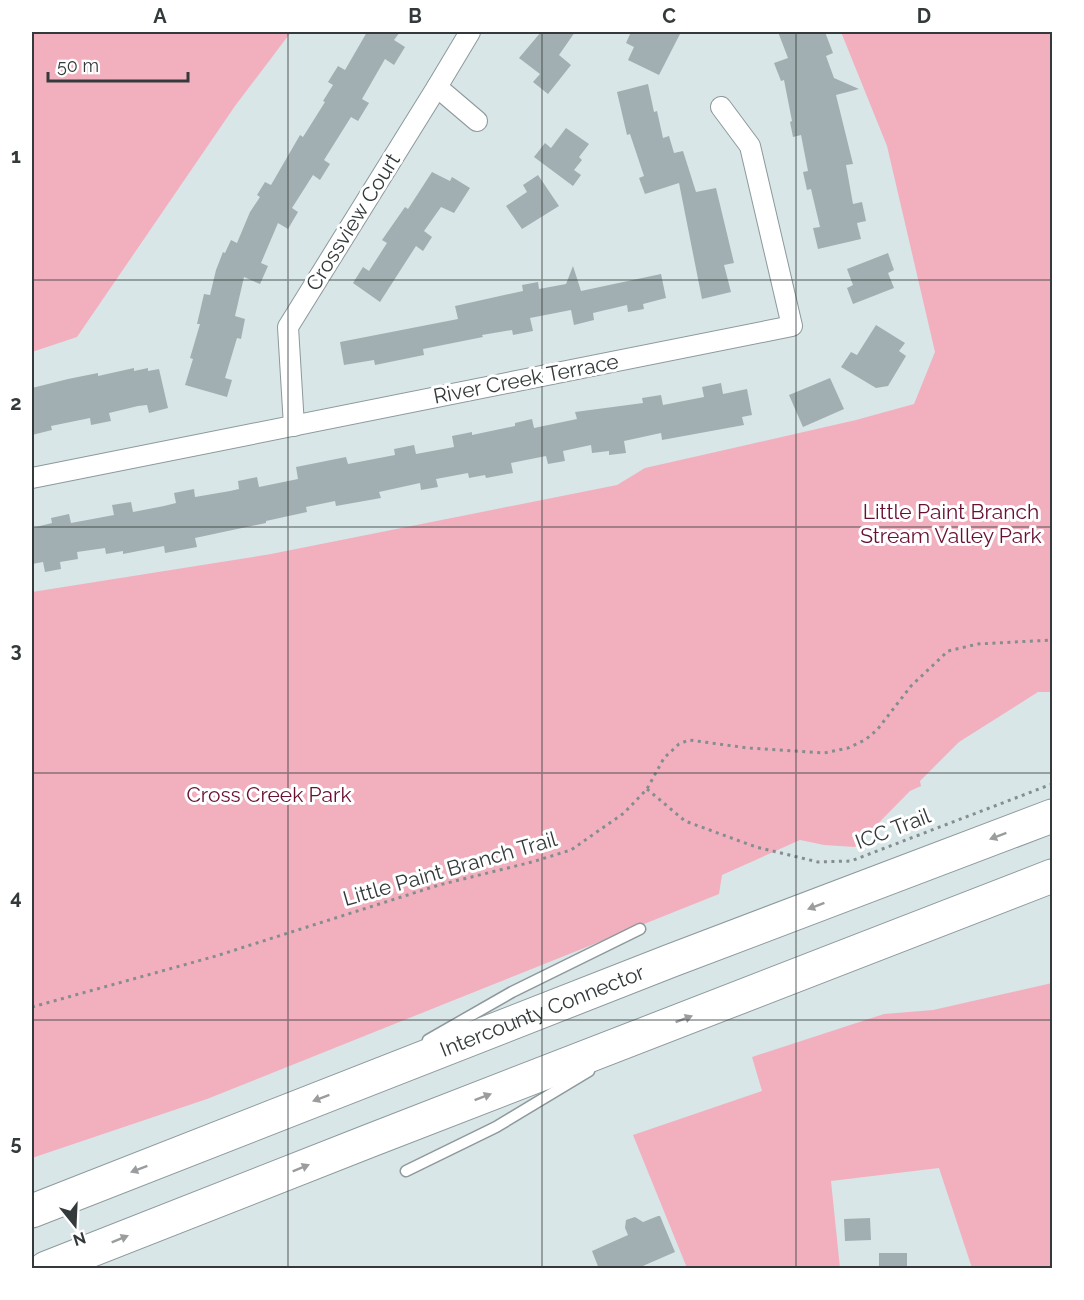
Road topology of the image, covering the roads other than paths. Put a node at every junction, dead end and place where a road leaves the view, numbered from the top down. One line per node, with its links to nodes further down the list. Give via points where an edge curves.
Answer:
1 (470, 32): 2 (street, Crossview Court)
2 (437, 87): 4 (street); 5 (street, Crossview Court, via 288,327)
3 (722, 107): 5 (street, River Creek Terrace, via 750,146 792,326)
4 (477, 121)
5 (294, 426): 6 (street, River Creek Terrace)
6 (32, 478)
7 (1053, 816): 11 (highway, Intercounty Connector, one-way to 11)
8 (1053, 876): 10 (highway, one-way to 8)
9 (640, 929): 11 (lane, via 512,992)
10 (653, 1031): 12 (lane, via 496,1127); 14 (highway, one-way to 10)
11 (354, 1085): 13 (highway, Intercounty Connector, one-way to 13)
12 (406, 1171)
13 (32, 1211)
14 (46, 1269)

